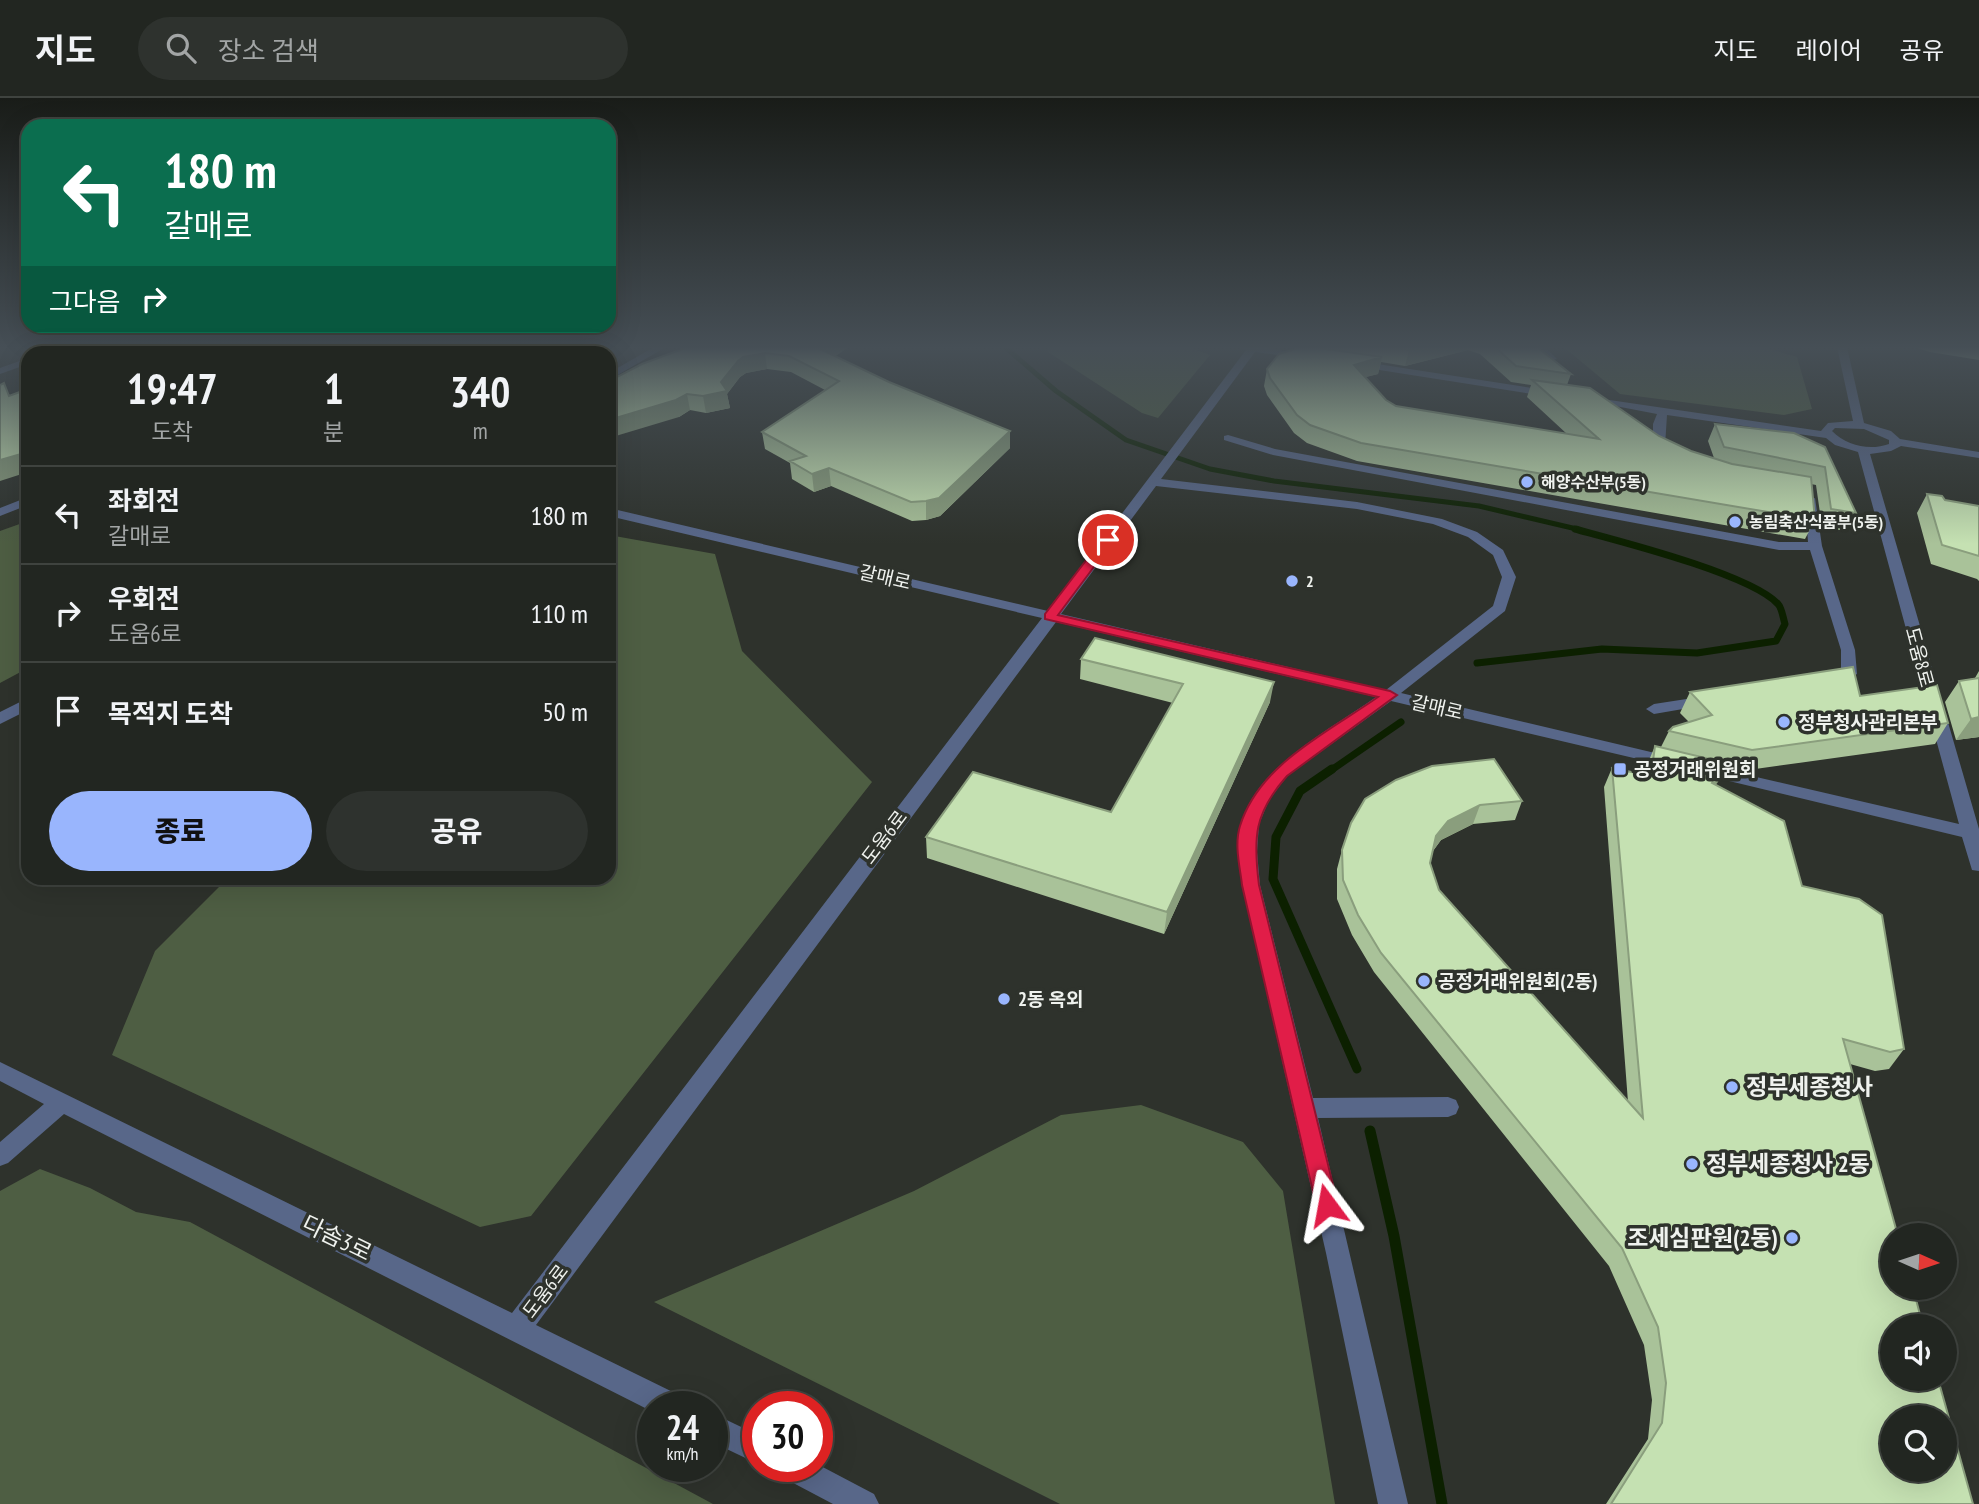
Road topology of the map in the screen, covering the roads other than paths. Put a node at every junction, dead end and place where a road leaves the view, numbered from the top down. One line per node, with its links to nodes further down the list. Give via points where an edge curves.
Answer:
1 (1663, 412): 11 (street, via 1659,447)
2 (1204, 413): 12 (street, 도움6로)
3 (1667, 413): 6 (street)
4 (1856, 413): 5 (street)
5 (1859, 425): 6 (street, via 1832,425); 8 (street, via 1888,434)
6 (1828, 435): 9 (street)
7 (1228, 438): 17 (street, via 1273,452 1614,516 1779,546)
8 (1896, 442): 9 (street, via 1884,450); 10 (street)
9 (1863, 449): 25 (street, 도움8로)
10 (1979, 455)
11 (1686, 463)
12 (1153, 482): 18 (street, 도움6로); 20 (street, via 1415,514 1461,529 1495,550 1510,573 1508,596 1500,608)
13 (1810, 490): 17 (street)
14 (21, 504): 15 (street)
15 (0, 512)
16 (616, 514): 18 (street, 갈매로)
17 (1815, 546): 19 (street, via 1848,650 1849,674)
18 (1049, 617): 20 (street, 갈매로); 32 (street, 도움6로)
19 (1822, 684)
20 (1390, 695): 25 (street, 갈매로); 30 (street, via 1281,772 1266,789 1248,827 1251,885)
21 (1718, 699): 23 (street)
22 (21, 707): 24 (street)
23 (1654, 709)
24 (0, 719)
25 (1974, 834): 26 (street, 도움8로)
26 (1979, 865)
27 (0, 1071): 28 (street, 다솜3로)
28 (62, 1102): 31 (street); 32 (street, 다솜3로)
29 (1448, 1107): 30 (street)
30 (1304, 1108): 36 (street)
31 (0, 1156)
32 (517, 1328): 33 (street, 다솜3로)
33 (641, 1391)
34 (821, 1482): 35 (street)
35 (864, 1504)
36 (1393, 1504)

